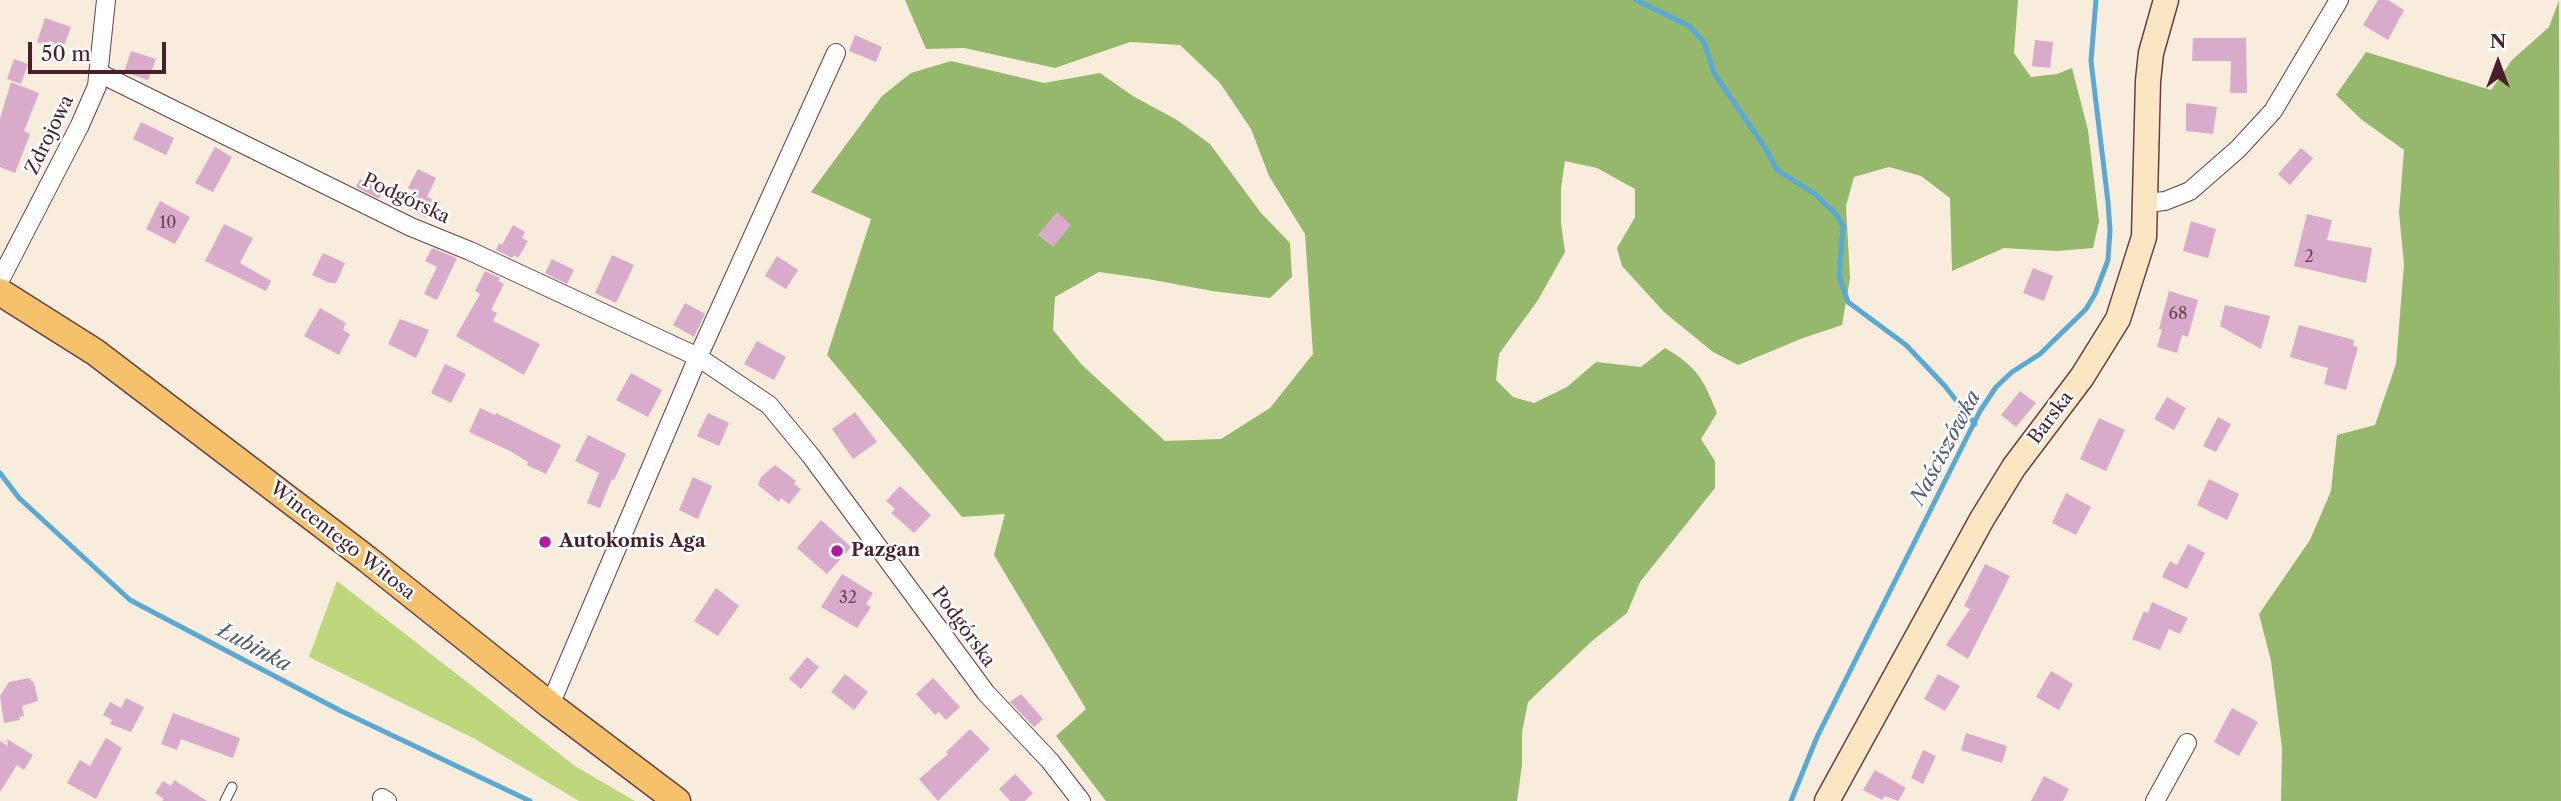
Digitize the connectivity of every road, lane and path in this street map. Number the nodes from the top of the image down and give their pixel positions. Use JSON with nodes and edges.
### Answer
{"nodes":[{"id":1,"x":106,"y":0,"type":"edge"},
{"id":2,"x":2166,"y":0,"type":"edge"},
{"id":3,"x":2339,"y":0,"type":"edge"},
{"id":4,"x":835,"y":53,"type":"dead end"},
{"id":5,"x":99,"y":73,"type":"junction"},
{"id":6,"x":2146,"y":203,"type":"junction"},
{"id":7,"x":0,"y":280,"type":"edge"},
{"id":8,"x":0,"y":292,"type":"edge"},
{"id":9,"x":698,"y":357,"type":"junction"},
{"id":10,"x":550,"y":705,"type":"junction"},
{"id":11,"x":2187,"y":743,"type":"dead end"},
{"id":12,"x":232,"y":787,"type":"dead end"},
{"id":13,"x":1830,"y":800,"type":"edge"},
{"id":14,"x":225,"y":801,"type":"edge"},
{"id":15,"x":677,"y":801,"type":"edge"},
{"id":16,"x":1081,"y":801,"type":"edge"},
{"id":17,"x":2155,"y":801,"type":"edge"}],
"edges":[{"from":1,"to":5,"type":"street","name":"Zdrojowa"},
{"from":2,"to":6,"type":"street","name":"Barska"},
{"from":3,"to":6,"type":"street"},
{"from":4,"to":9,"type":"street"},
{"from":5,"to":7,"type":"street","name":"Zdrojowa"},
{"from":5,"to":9,"type":"street","name":"Podgórska"},
{"from":6,"to":13,"type":"street","name":"Barska"},
{"from":8,"to":10,"type":"main road","name":"Wincentego Witosa"},
{"from":9,"to":10,"type":"street"},
{"from":9,"to":16,"type":"street","name":"Podgórska"},
{"from":10,"to":15,"type":"main road","name":"Wincentego Witosa"},
{"from":11,"to":17,"type":"street"},
{"from":12,"to":14,"type":"lane"}]}
